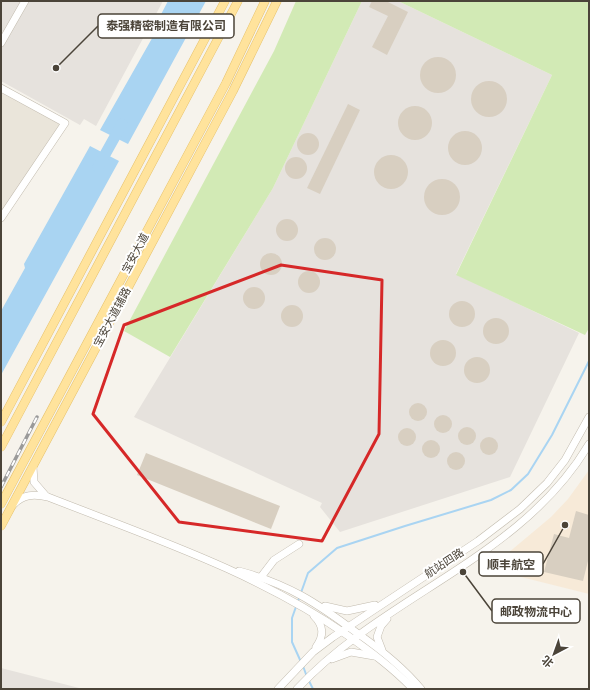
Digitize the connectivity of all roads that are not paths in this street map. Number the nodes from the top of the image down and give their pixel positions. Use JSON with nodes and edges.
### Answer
{"nodes":[{"id":1,"x":25,"y":1,"type":"edge"},
{"id":2,"x":226,"y":1,"type":"edge"},
{"id":3,"x":238,"y":1,"type":"edge"},
{"id":4,"x":265,"y":1,"type":"edge"},
{"id":5,"x":277,"y":1,"type":"edge"},
{"id":6,"x":1,"y":43,"type":"edge"},
{"id":7,"x":1,"y":88,"type":"edge"},
{"id":8,"x":165,"y":197,"type":"junction"},
{"id":9,"x":1,"y":218,"type":"edge"},
{"id":10,"x":157,"y":234,"type":"junction"},
{"id":11,"x":74,"y":309,"type":"junction"},
{"id":12,"x":28,"y":371,"type":"junction"},
{"id":13,"x":589,"y":417,"type":"edge"},
{"id":14,"x":1,"y":422,"type":"edge"},
{"id":15,"x":589,"y":444,"type":"edge"},
{"id":16,"x":1,"y":447,"type":"edge"},
{"id":17,"x":33,"y":466,"type":"junction"},
{"id":18,"x":48,"y":497,"type":"junction"},
{"id":19,"x":1,"y":504,"type":"edge"},
{"id":20,"x":11,"y":506,"type":"junction"},
{"id":21,"x":1,"y":526,"type":"edge"},
{"id":22,"x":300,"y":544,"type":"dead end"},
{"id":23,"x":222,"y":566,"type":"junction"},
{"id":24,"x":260,"y":576,"type":"junction"},
{"id":25,"x":315,"y":602,"type":"junction"},
{"id":26,"x":383,"y":603,"type":"junction"},
{"id":27,"x":307,"y":609,"type":"junction"},
{"id":28,"x":396,"y":609,"type":"junction"},
{"id":29,"x":348,"y":626,"type":"junction"},
{"id":30,"x":341,"y":631,"type":"junction"},
{"id":31,"x":359,"y":634,"type":"junction"},
{"id":32,"x":352,"y":639,"type":"junction"},
{"id":33,"x":313,"y":652,"type":"junction"},
{"id":34,"x":382,"y":655,"type":"junction"},
{"id":35,"x":321,"y":664,"type":"junction"},
{"id":36,"x":278,"y":689,"type":"edge"},
{"id":37,"x":297,"y":689,"type":"edge"},
{"id":38,"x":413,"y":689,"type":"edge"},
{"id":39,"x":421,"y":689,"type":"edge"}],
"edges":[{"from":1,"to":6,"type":"street"},
{"from":2,"to":12,"type":"main road"},
{"from":3,"to":11,"type":"main road"},
{"from":4,"to":8,"type":"main road","name":"宝安大道"},
{"from":5,"to":10,"type":"main road","name":"宝安大道辅路"},
{"from":7,"to":9,"type":"street"},
{"from":8,"to":10,"type":"main road"},
{"from":8,"to":19,"type":"main road","name":"宝安大道"},
{"from":10,"to":17,"type":"main road","name":"宝安大道辅路"},
{"from":11,"to":12,"type":"main road"},
{"from":11,"to":16,"type":"main road"},
{"from":12,"to":14,"type":"main road"},
{"from":13,"to":26,"type":"street","name":"航站四路"},
{"from":15,"to":28,"type":"street","name":"航站四路"},
{"from":17,"to":18,"type":"street"},
{"from":17,"to":20,"type":"main road","name":"宝安大道辅路"},
{"from":18,"to":20,"type":"street"},
{"from":18,"to":23,"type":"street"},
{"from":20,"to":21,"type":"main road","name":"宝安大道辅路"},
{"from":22,"to":24,"type":"street"},
{"from":23,"to":24,"type":"street"},
{"from":23,"to":27,"type":"street"},
{"from":24,"to":25,"type":"street"},
{"from":25,"to":26,"type":"street"},
{"from":25,"to":29,"type":"street"},
{"from":26,"to":29,"type":"street","name":"航站四路"},
{"from":27,"to":30,"type":"street"},
{"from":27,"to":33,"type":"street"},
{"from":28,"to":31,"type":"street","name":"航站四路"},
{"from":28,"to":34,"type":"street"},
{"from":29,"to":30,"type":"street","name":"航站四路"},
{"from":29,"to":31,"type":"street"},
{"from":30,"to":32,"type":"street"},
{"from":30,"to":33,"type":"street","name":"航站四路"},
{"from":31,"to":32,"type":"street","name":"航站四路"},
{"from":31,"to":34,"type":"street"},
{"from":32,"to":34,"type":"street"},
{"from":32,"to":35,"type":"street","name":"航站四路"},
{"from":33,"to":36,"type":"street","name":"航站四路"},
{"from":34,"to":35,"type":"street"},
{"from":34,"to":38,"type":"street"},
{"from":34,"to":39,"type":"street"},
{"from":35,"to":37,"type":"street","name":"航站四路"}]}
